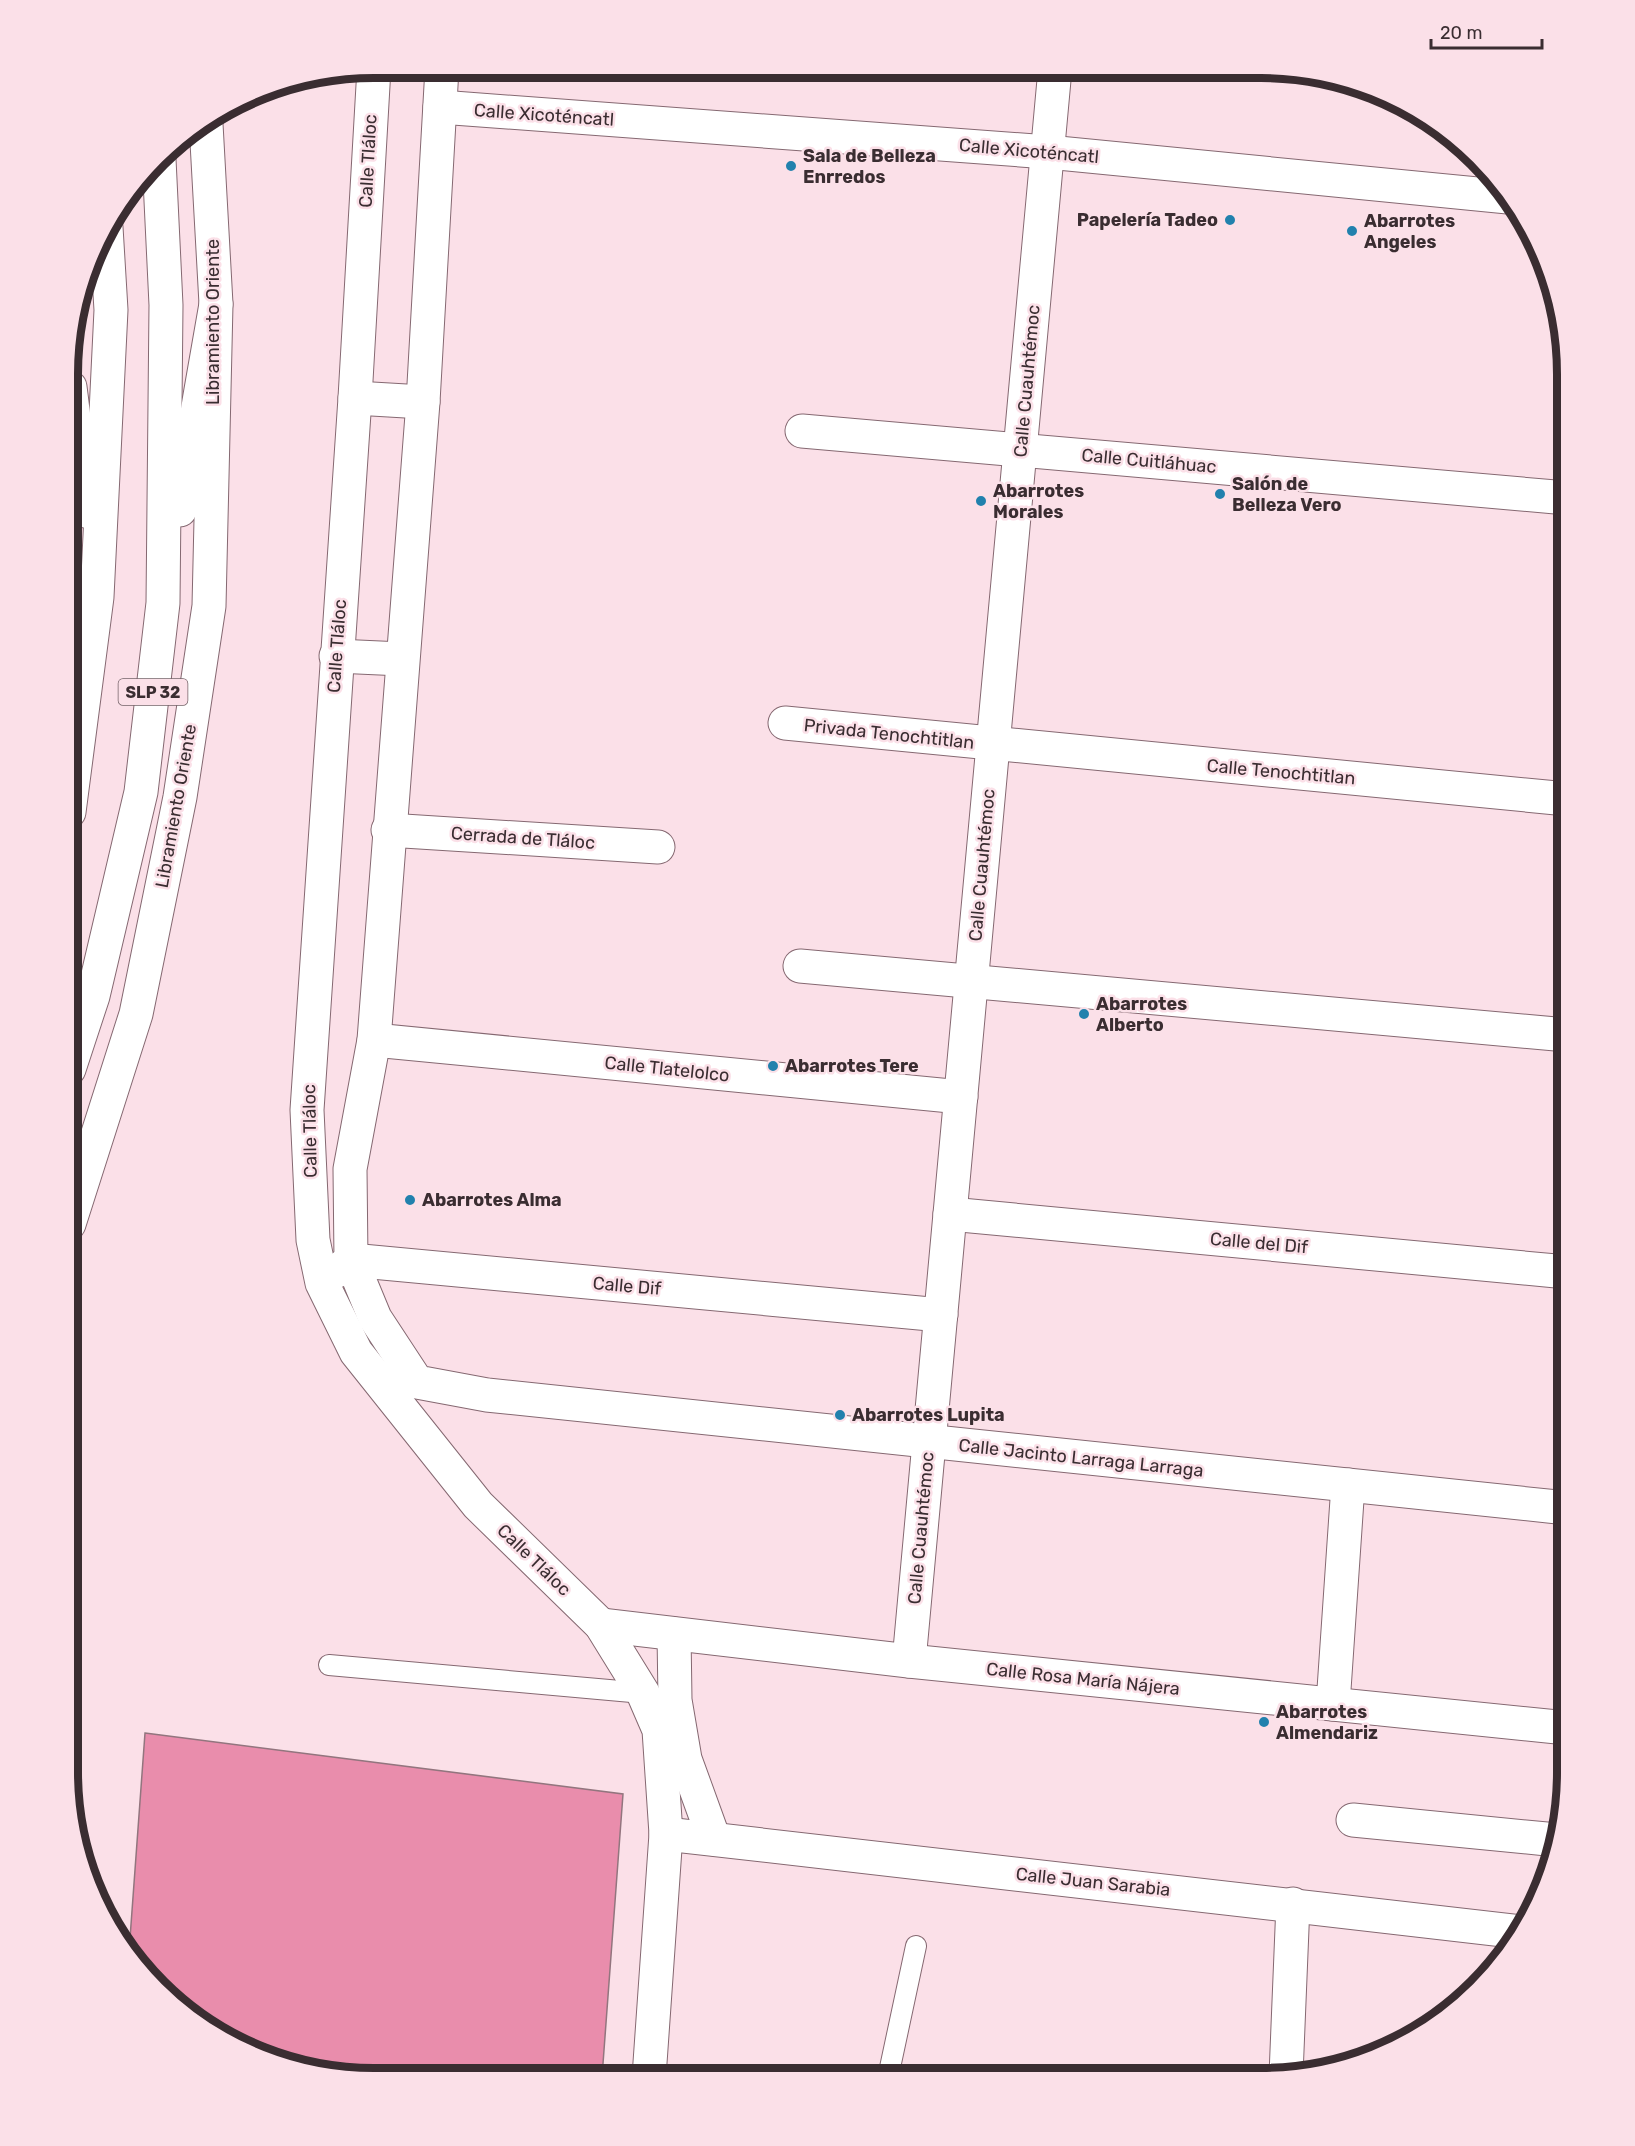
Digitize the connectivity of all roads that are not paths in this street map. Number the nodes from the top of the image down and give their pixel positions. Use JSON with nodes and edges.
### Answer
{"nodes":[{"id":1,"x":373,"y":78,"type":"edge"},
{"id":2,"x":441,"y":78,"type":"edge"},
{"id":3,"x":1054,"y":78,"type":"edge"},
{"id":4,"x":440,"y":107,"type":"junction"},
{"id":5,"x":206,"y":130,"type":"edge"},
{"id":6,"x":1048,"y":152,"type":"junction"},
{"id":7,"x":160,"y":170,"type":"edge"},
{"id":8,"x":1497,"y":196,"type":"edge"},
{"id":9,"x":107,"y":247,"type":"edge"},
{"id":10,"x":216,"y":304,"type":"junction"},
{"id":11,"x":355,"y":398,"type":"junction"},
{"id":12,"x":423,"y":402,"type":"junction"},
{"id":13,"x":802,"y":431,"type":"dead end"},
{"id":14,"x":78,"y":449,"type":"edge"},
{"id":15,"x":1020,"y":450,"type":"junction"},
{"id":16,"x":1557,"y":497,"type":"edge"},
{"id":17,"x":97,"y":597,"type":"junction"},
{"id":18,"x":163,"y":603,"type":"junction"},
{"id":19,"x":78,"y":644,"type":"edge"},
{"id":20,"x":336,"y":656,"type":"junction"},
{"id":21,"x":402,"y":659,"type":"junction"},
{"id":22,"x":784,"y":723,"type":"dead end"},
{"id":23,"x":78,"y":743,"type":"edge"},
{"id":24,"x":994,"y":745,"type":"junction"},
{"id":25,"x":1557,"y":798,"type":"edge"},
{"id":26,"x":388,"y":830,"type":"junction"},
{"id":27,"x":658,"y":847,"type":"dead end"},
{"id":28,"x":800,"y":966,"type":"dead end"},
{"id":29,"x":972,"y":981,"type":"junction"},
{"id":30,"x":1557,"y":1034,"type":"edge"},
{"id":31,"x":374,"y":1040,"type":"junction"},
{"id":32,"x":78,"y":1042,"type":"edge"},
{"id":33,"x":961,"y":1097,"type":"junction"},
{"id":34,"x":78,"y":1196,"type":"edge"},
{"id":35,"x":950,"y":1214,"type":"junction"},
{"id":36,"x":351,"y":1260,"type":"junction"},
{"id":37,"x":1557,"y":1271,"type":"edge"},
{"id":38,"x":322,"y":1283,"type":"junction"},
{"id":39,"x":940,"y":1315,"type":"junction"},
{"id":40,"x":929,"y":1442,"type":"junction"},
{"id":41,"x":1348,"y":1485,"type":"junction"},
{"id":42,"x":1557,"y":1507,"type":"edge"},
{"id":43,"x":601,"y":1625,"type":"junction"},
{"id":44,"x":674,"y":1634,"type":"junction"},
{"id":45,"x":909,"y":1661,"type":"junction"},
{"id":46,"x":329,"y":1665,"type":"dead end"},
{"id":47,"x":643,"y":1693,"type":"junction"},
{"id":48,"x":1333,"y":1704,"type":"junction"},
{"id":49,"x":1557,"y":1727,"type":"edge"},
{"id":50,"x":1353,"y":1820,"type":"dead end"},
{"id":51,"x":666,"y":1834,"type":"junction"},
{"id":52,"x":714,"y":1839,"type":"junction"},
{"id":53,"x":1549,"y":1839,"type":"edge"},
{"id":54,"x":1293,"y":1904,"type":"junction"},
{"id":55,"x":1511,"y":1931,"type":"edge"},
{"id":56,"x":916,"y":1946,"type":"dead end"},
{"id":57,"x":1286,"y":2066,"type":"edge"},
{"id":58,"x":650,"y":2068,"type":"edge"},
{"id":59,"x":890,"y":2068,"type":"edge"}],
"edges":[{"from":1,"to":11,"type":"main road","name":"Calle Tláloc"},
{"from":2,"to":4,"type":"main road"},
{"from":3,"to":6,"type":"main road","name":"Calle Cuauhtémoc"},
{"from":4,"to":6,"type":"main road","name":"Calle Xicoténcatl"},
{"from":4,"to":12,"type":"main road"},
{"from":5,"to":10,"type":"main road","name":"Libramiento Oriente"},
{"from":6,"to":8,"type":"main road","name":"Calle Xicoténcatl"},
{"from":6,"to":15,"type":"main road","name":"Calle Cuauhtémoc"},
{"from":7,"to":18,"type":"main road","name":"Libramiento Oriente","number":"SLP 32"},
{"from":9,"to":17,"type":"main road"},
{"from":10,"to":18,"type":"main road"},
{"from":10,"to":34,"type":"main road","name":"Libramiento Oriente"},
{"from":11,"to":12,"type":"main road"},
{"from":11,"to":20,"type":"main road","name":"Calle Tláloc"},
{"from":12,"to":21,"type":"main road"},
{"from":13,"to":15,"type":"main road","name":"Calle Cuitláhuac"},
{"from":14,"to":17,"type":"main road"},
{"from":15,"to":16,"type":"main road","name":"Calle Cuitláhuac"},
{"from":15,"to":24,"type":"main road","name":"Calle Cuauhtémoc"},
{"from":17,"to":19,"type":"main road"},
{"from":17,"to":23,"type":"main road"},
{"from":18,"to":32,"type":"main road","name":"Libramiento Oriente","number":"SLP 32"},
{"from":20,"to":21,"type":"main road"},
{"from":20,"to":38,"type":"main road","name":"Calle Tláloc"},
{"from":21,"to":26,"type":"main road"},
{"from":22,"to":24,"type":"main road","name":"Privada Tenochtitlan"},
{"from":24,"to":25,"type":"main road","name":"Calle Tenochtitlan"},
{"from":24,"to":29,"type":"main road","name":"Calle Cuauhtémoc"},
{"from":26,"to":27,"type":"main road","name":"Cerrada de Tláloc"},
{"from":26,"to":31,"type":"main road"},
{"from":28,"to":29,"type":"main road"},
{"from":29,"to":30,"type":"main road"},
{"from":29,"to":33,"type":"main road","name":"Calle Cuauhtémoc"},
{"from":31,"to":33,"type":"main road","name":"Calle Tlatelolco"},
{"from":31,"to":36,"type":"main road"},
{"from":33,"to":35,"type":"main road","name":"Calle Cuauhtémoc"},
{"from":35,"to":37,"type":"main road","name":"Calle del Dif"},
{"from":35,"to":39,"type":"main road","name":"Calle Cuauhtémoc"},
{"from":36,"to":38,"type":"main road"},
{"from":36,"to":39,"type":"main road","name":"Calle Dif"},
{"from":36,"to":40,"type":"main road","name":"Calle Jacinto Larraga Larraga"},
{"from":38,"to":43,"type":"main road","name":"Calle Tláloc"},
{"from":39,"to":40,"type":"main road","name":"Calle Cuauhtémoc"},
{"from":40,"to":41,"type":"main road","name":"Calle Jacinto Larraga Larraga"},
{"from":40,"to":45,"type":"main road","name":"Calle Cuauhtémoc"},
{"from":41,"to":42,"type":"main road","name":"Calle Jacinto Larraga Larraga"},
{"from":41,"to":48,"type":"main road"},
{"from":43,"to":44,"type":"main road","name":"Calle Rosa María Nájera"},
{"from":43,"to":47,"type":"main road","name":"Calle Tláloc"},
{"from":44,"to":45,"type":"main road","name":"Calle Rosa María Nájera"},
{"from":44,"to":52,"type":"main road"},
{"from":45,"to":48,"type":"main road","name":"Calle Rosa María Nájera"},
{"from":46,"to":47,"type":"lane"},
{"from":47,"to":51,"type":"main road","name":"Calle Tláloc"},
{"from":48,"to":49,"type":"main road","name":"Calle Rosa María Nájera"},
{"from":50,"to":53,"type":"main road"},
{"from":51,"to":52,"type":"main road","name":"Calle Juan Sarabia"},
{"from":51,"to":58,"type":"main road","name":"Calle Tláloc"},
{"from":52,"to":54,"type":"main road","name":"Calle Juan Sarabia"},
{"from":54,"to":55,"type":"main road","name":"Calle Juan Sarabia"},
{"from":54,"to":57,"type":"main road"},
{"from":56,"to":59,"type":"lane"}]}
